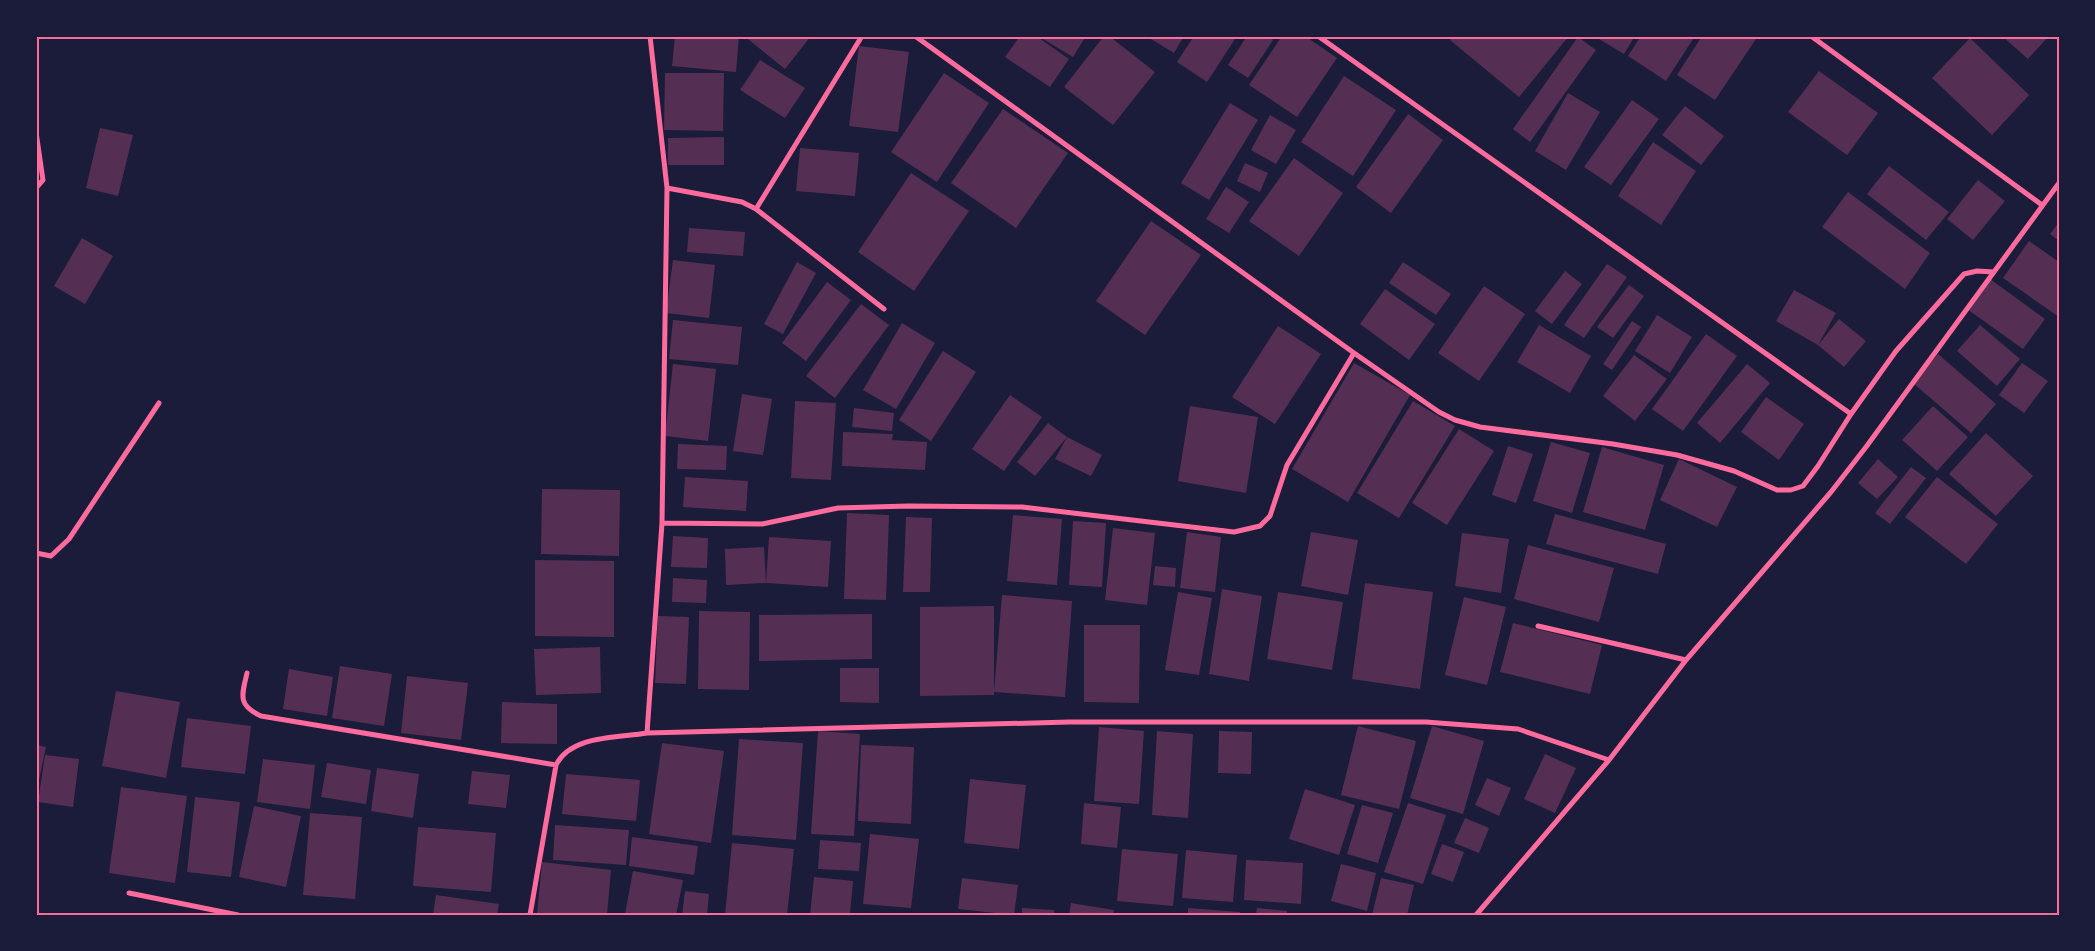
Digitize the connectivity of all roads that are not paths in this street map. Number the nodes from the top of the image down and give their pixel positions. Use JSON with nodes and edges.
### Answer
{"nodes":[{"id":1,"x":650,"y":36,"type":"edge"},
{"id":2,"x":862,"y":36,"type":"edge"},
{"id":3,"x":915,"y":36,"type":"edge"},
{"id":4,"x":1318,"y":36,"type":"edge"},
{"id":5,"x":1811,"y":36,"type":"edge"},
{"id":6,"x":36,"y":132,"type":"edge"},
{"id":7,"x":2059,"y":183,"type":"edge"},
{"id":8,"x":36,"y":188,"type":"edge"},
{"id":9,"x":668,"y":188,"type":"junction"},
{"id":10,"x":2042,"y":205,"type":"junction"},
{"id":11,"x":756,"y":209,"type":"junction"},
{"id":12,"x":1994,"y":272,"type":"junction"},
{"id":13,"x":884,"y":309,"type":"dead end"},
{"id":14,"x":1354,"y":353,"type":"junction"},
{"id":15,"x":159,"y":403,"type":"dead end"},
{"id":16,"x":1851,"y":414,"type":"junction"},
{"id":17,"x":662,"y":523,"type":"junction"},
{"id":18,"x":36,"y":553,"type":"edge"},
{"id":19,"x":1538,"y":626,"type":"dead end"},
{"id":20,"x":1686,"y":660,"type":"junction"},
{"id":21,"x":246,"y":672,"type":"dead end"},
{"id":22,"x":647,"y":733,"type":"junction"},
{"id":23,"x":1610,"y":760,"type":"junction"},
{"id":24,"x":556,"y":766,"type":"junction"},
{"id":25,"x":129,"y":893,"type":"dead end"},
{"id":26,"x":238,"y":915,"type":"edge"},
{"id":27,"x":530,"y":915,"type":"edge"},
{"id":28,"x":1476,"y":915,"type":"edge"}],
"edges":[{"from":1,"to":9,"type":"street"},
{"from":2,"to":11,"type":"street"},
{"from":3,"to":14,"type":"street"},
{"from":4,"to":16,"type":"street"},
{"from":5,"to":10,"type":"street"},
{"from":6,"to":8,"type":"street"},
{"from":7,"to":10,"type":"street"},
{"from":9,"to":11,"type":"street"},
{"from":9,"to":17,"type":"street"},
{"from":10,"to":12,"type":"street"},
{"from":11,"to":13,"type":"street"},
{"from":12,"to":16,"type":"street"},
{"from":12,"to":20,"type":"street"},
{"from":14,"to":16,"type":"street"},
{"from":14,"to":17,"type":"street"},
{"from":15,"to":18,"type":"street"},
{"from":17,"to":22,"type":"street"},
{"from":19,"to":20,"type":"street"},
{"from":20,"to":23,"type":"street"},
{"from":21,"to":24,"type":"street"},
{"from":22,"to":23,"type":"street"},
{"from":22,"to":24,"type":"street"},
{"from":23,"to":28,"type":"street"},
{"from":24,"to":27,"type":"street"},
{"from":25,"to":26,"type":"street"}]}
